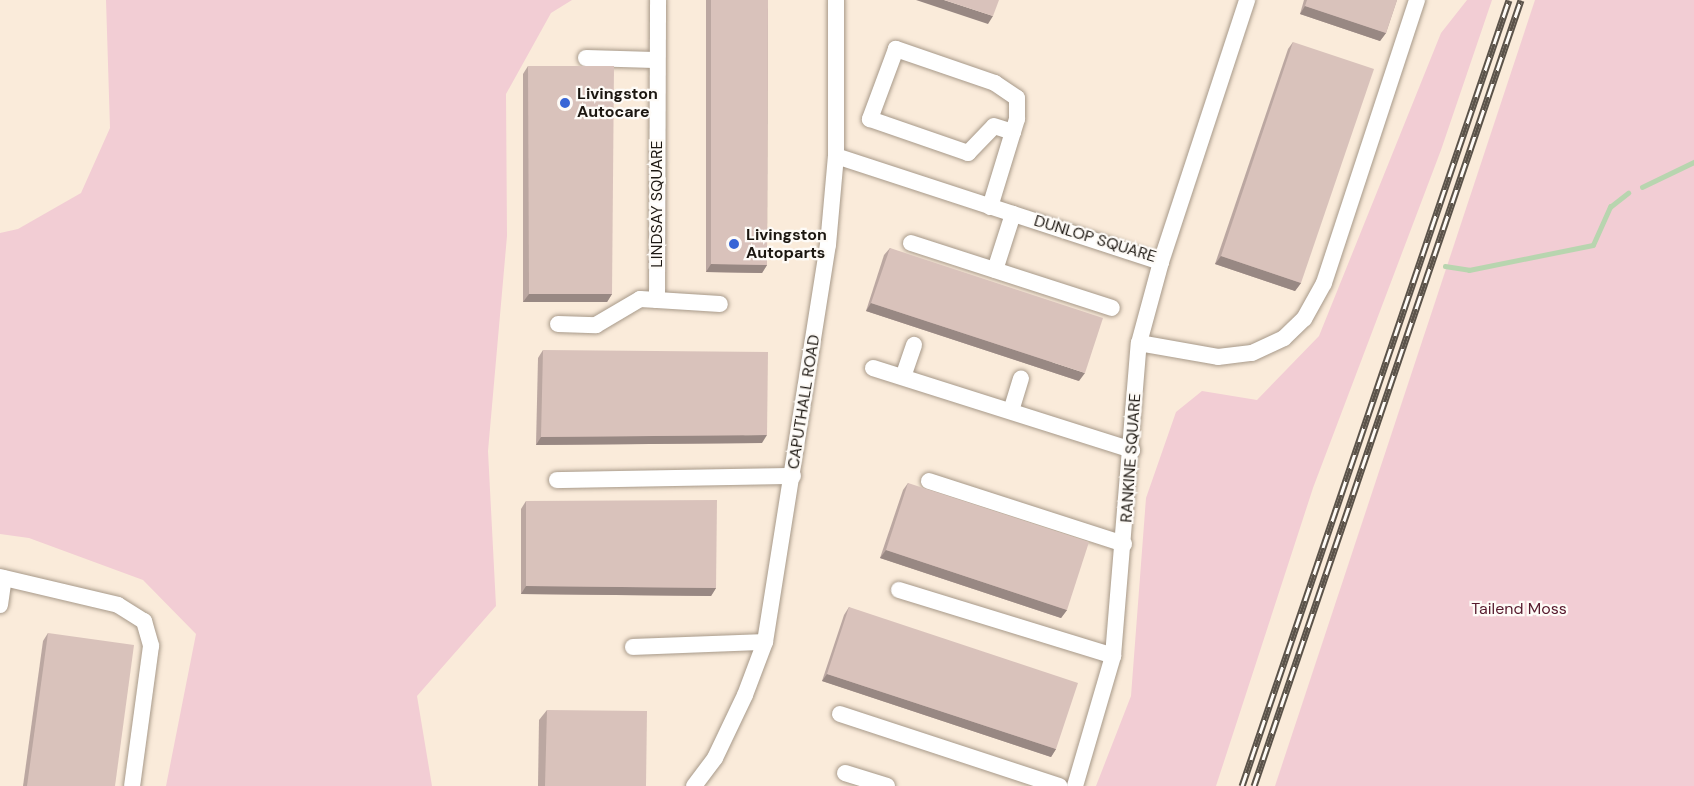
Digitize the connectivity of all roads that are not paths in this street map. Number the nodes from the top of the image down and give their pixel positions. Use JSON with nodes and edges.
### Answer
{"nodes":[{"id":1,"x":658,"y":0,"type":"edge"},
{"id":2,"x":836,"y":0,"type":"edge"},
{"id":3,"x":1247,"y":0,"type":"edge"},
{"id":4,"x":1417,"y":0,"type":"edge"},
{"id":5,"x":586,"y":58,"type":"dead end"},
{"id":6,"x":656,"y":60,"type":"junction"},
{"id":7,"x":1013,"y":132,"type":"junction"},
{"id":8,"x":836,"y":156,"type":"junction"},
{"id":9,"x":990,"y":207,"type":"junction"},
{"id":10,"x":1013,"y":214,"type":"junction"},
{"id":11,"x":911,"y":243,"type":"dead end"},
{"id":12,"x":1161,"y":262,"type":"junction"},
{"id":13,"x":995,"y":270,"type":"junction"},
{"id":14,"x":657,"y":300,"type":"junction"},
{"id":15,"x":720,"y":304,"type":"dead end"},
{"id":16,"x":1112,"y":309,"type":"dead end"},
{"id":17,"x":558,"y":324,"type":"dead end"},
{"id":18,"x":1139,"y":343,"type":"junction"},
{"id":19,"x":914,"y":345,"type":"dead end"},
{"id":20,"x":873,"y":368,"type":"dead end"},
{"id":21,"x":903,"y":377,"type":"junction"},
{"id":22,"x":1021,"y":379,"type":"dead end"},
{"id":23,"x":1011,"y":411,"type":"junction"},
{"id":24,"x":1132,"y":450,"type":"junction"},
{"id":25,"x":793,"y":476,"type":"junction"},
{"id":26,"x":557,"y":480,"type":"dead end"},
{"id":27,"x":929,"y":481,"type":"dead end"},
{"id":28,"x":1124,"y":544,"type":"junction"},
{"id":29,"x":2,"y":578,"type":"edge"},
{"id":30,"x":899,"y":590,"type":"dead end"},
{"id":31,"x":0,"y":605,"type":"edge"},
{"id":32,"x":765,"y":642,"type":"junction"},
{"id":33,"x":633,"y":647,"type":"dead end"},
{"id":34,"x":1113,"y":656,"type":"junction"},
{"id":35,"x":840,"y":714,"type":"dead end"},
{"id":36,"x":845,"y":773,"type":"dead end"},
{"id":37,"x":132,"y":786,"type":"edge"},
{"id":38,"x":694,"y":786,"type":"edge"},
{"id":39,"x":886,"y":786,"type":"edge"},
{"id":40,"x":1059,"y":786,"type":"edge"},
{"id":41,"x":1075,"y":786,"type":"edge"}],
"edges":[{"from":1,"to":6,"type":"street","name":"LINDSAY SQUARE"},
{"from":2,"to":8,"type":"street","name":"CAPUTHALL ROAD"},
{"from":3,"to":12,"type":"street","name":"DUNLOP SQUARE"},
{"from":4,"to":18,"type":"street"},
{"from":5,"to":6,"type":"street"},
{"from":6,"to":14,"type":"street","name":"LINDSAY SQUARE"},
{"from":7,"to":7,"type":"street"},
{"from":7,"to":9,"type":"street"},
{"from":8,"to":9,"type":"street","name":"DUNLOP SQUARE"},
{"from":8,"to":25,"type":"street","name":"CAPUTHALL ROAD"},
{"from":9,"to":10,"type":"street","name":"DUNLOP SQUARE"},
{"from":10,"to":12,"type":"street","name":"DUNLOP SQUARE"},
{"from":10,"to":13,"type":"street"},
{"from":11,"to":13,"type":"street"},
{"from":12,"to":18,"type":"street","name":"RANKINE SQUARE"},
{"from":13,"to":16,"type":"street"},
{"from":14,"to":15,"type":"street"},
{"from":14,"to":17,"type":"street"},
{"from":18,"to":24,"type":"street","name":"RANKINE SQUARE"},
{"from":19,"to":21,"type":"street"},
{"from":20,"to":21,"type":"street"},
{"from":21,"to":23,"type":"street"},
{"from":22,"to":23,"type":"street"},
{"from":23,"to":24,"type":"street"},
{"from":24,"to":28,"type":"street","name":"RANKINE SQUARE"},
{"from":25,"to":26,"type":"street"},
{"from":25,"to":32,"type":"street","name":"CAPUTHALL ROAD"},
{"from":27,"to":28,"type":"street"},
{"from":28,"to":34,"type":"street","name":"RANKINE SQUARE"},
{"from":29,"to":31,"type":"street"},
{"from":29,"to":37,"type":"street"},
{"from":30,"to":34,"type":"street"},
{"from":32,"to":33,"type":"street"},
{"from":32,"to":38,"type":"street","name":"CAPUTHALL ROAD"},
{"from":34,"to":41,"type":"street","name":"RANKINE SQUARE"},
{"from":35,"to":40,"type":"street"},
{"from":36,"to":39,"type":"street"}]}
